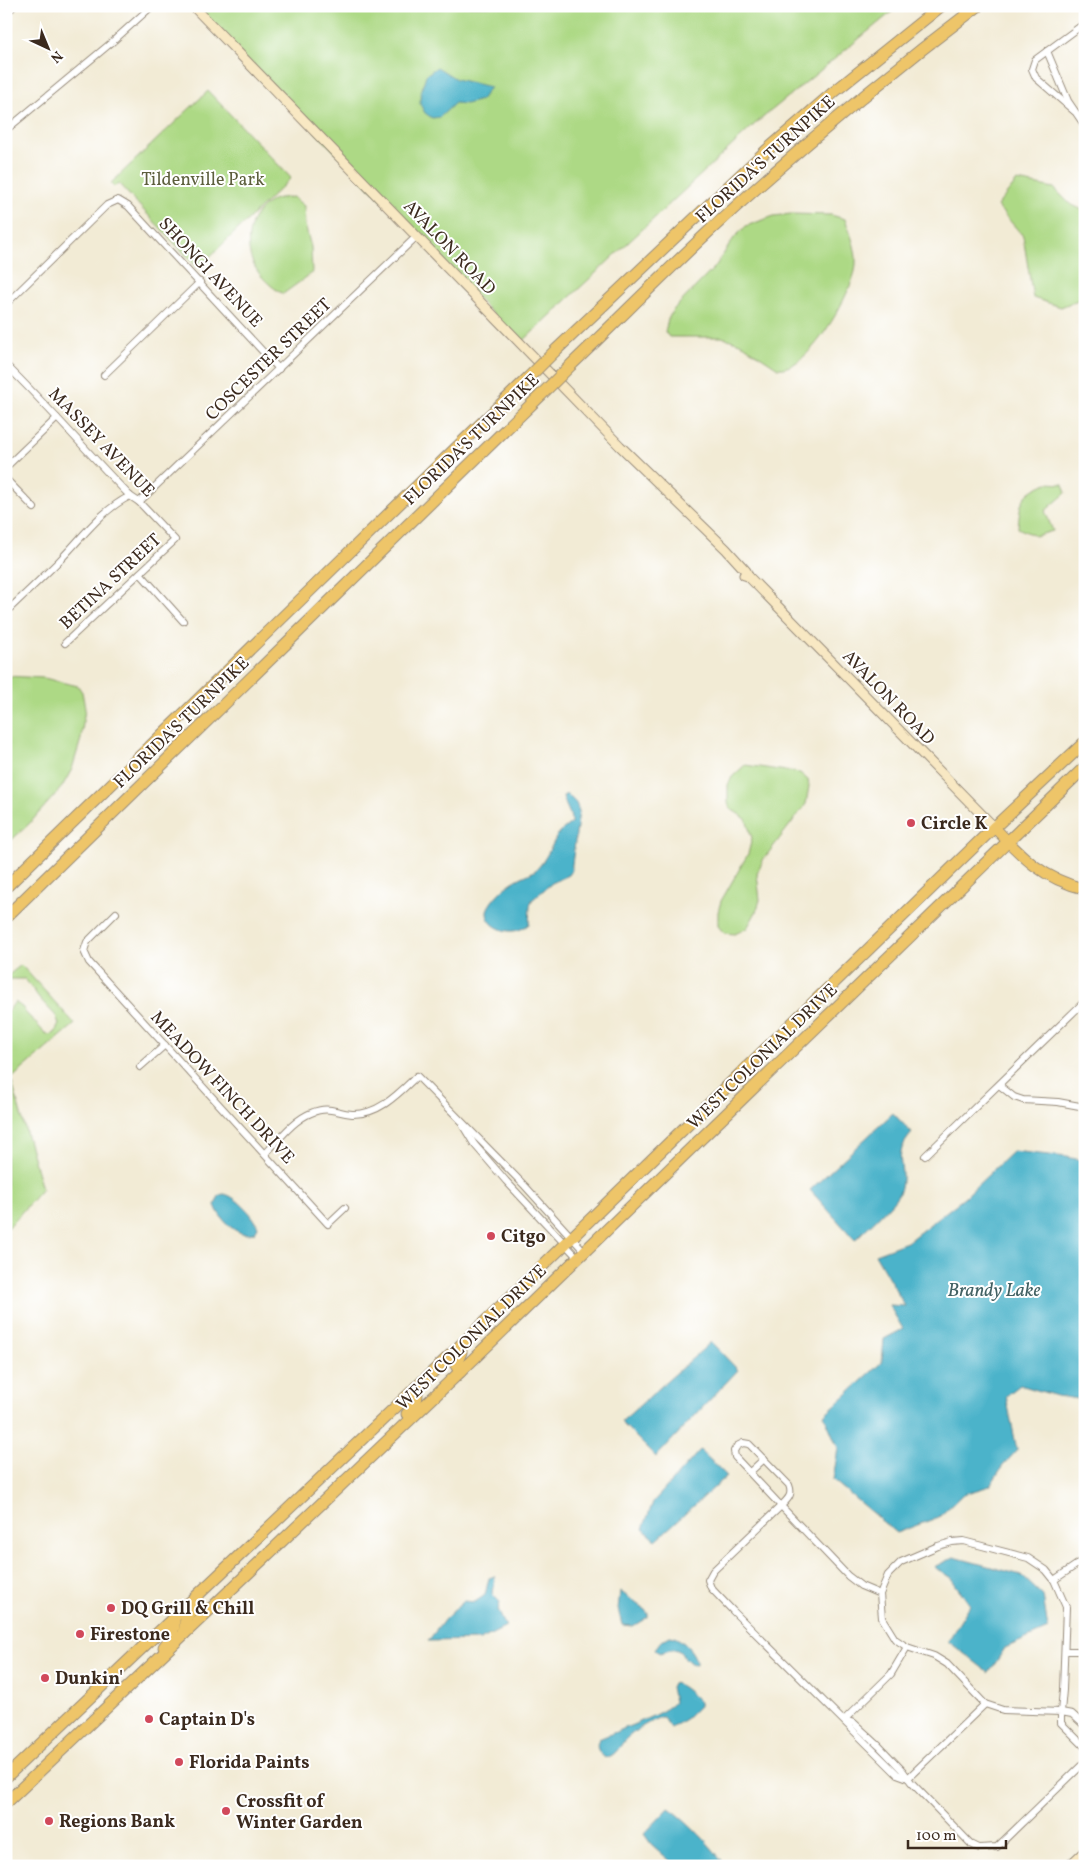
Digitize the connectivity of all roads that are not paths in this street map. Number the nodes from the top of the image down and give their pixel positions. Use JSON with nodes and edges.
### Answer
{"nodes":[{"id":1,"x":14,"y":6,"type":"edge"},
{"id":2,"x":152,"y":6,"type":"edge"},
{"id":3,"x":193,"y":6,"type":"edge"},
{"id":4,"x":941,"y":6,"type":"edge"},
{"id":5,"x":978,"y":6,"type":"edge"},
{"id":6,"x":6,"y":13,"type":"edge"},
{"id":7,"x":1085,"y":23,"type":"edge"},
{"id":8,"x":1047,"y":51,"type":"junction"},
{"id":9,"x":1074,"y":111,"type":"junction"},
{"id":10,"x":1083,"y":122,"type":"edge"},
{"id":11,"x":6,"y":130,"type":"edge"},
{"id":12,"x":417,"y":236,"type":"junction"},
{"id":13,"x":200,"y":282,"type":"junction"},
{"id":14,"x":6,"y":304,"type":"edge"},
{"id":15,"x":6,"y":365,"type":"edge"},
{"id":16,"x":279,"y":369,"type":"junction"},
{"id":17,"x":104,"y":376,"type":"dead end"},
{"id":18,"x":57,"y":418,"type":"junction"},
{"id":19,"x":6,"y":467,"type":"edge"},
{"id":20,"x":6,"y":479,"type":"edge"},
{"id":21,"x":130,"y":496,"type":"junction"},
{"id":22,"x":139,"y":502,"type":"junction"},
{"id":23,"x":34,"y":508,"type":"dead end"},
{"id":24,"x":175,"y":540,"type":"joint"},
{"id":25,"x":140,"y":573,"type":"junction"},
{"id":26,"x":6,"y":612,"type":"edge"},
{"id":27,"x":183,"y":620,"type":"dead end"},
{"id":28,"x":65,"y":643,"type":"dead end"},
{"id":29,"x":1085,"y":742,"type":"edge"},
{"id":30,"x":1085,"y":767,"type":"edge"},
{"id":31,"x":994,"y":827,"type":"junction"},
{"id":32,"x":1007,"y":841,"type":"junction"},
{"id":33,"x":6,"y":887,"type":"edge"},
{"id":34,"x":1085,"y":889,"type":"edge"},
{"id":35,"x":116,"y":913,"type":"dead end"},
{"id":36,"x":6,"y":917,"type":"edge"},
{"id":37,"x":1085,"y":1001,"type":"edge"},
{"id":38,"x":165,"y":1045,"type":"junction"},
{"id":39,"x":771,"y":1045,"type":"junction"},
{"id":40,"x":140,"y":1068,"type":"dead end"},
{"id":41,"x":999,"y":1085,"type":"junction"},
{"id":42,"x":727,"y":1088,"type":"junction"},
{"id":43,"x":736,"y":1106,"type":"junction"},
{"id":44,"x":1085,"y":1107,"type":"edge"},
{"id":45,"x":455,"y":1114,"type":"junction"},
{"id":46,"x":715,"y":1127,"type":"junction"},
{"id":47,"x":265,"y":1154,"type":"junction"},
{"id":48,"x":925,"y":1156,"type":"dead end"},
{"id":49,"x":525,"y":1186,"type":"junction"},
{"id":50,"x":518,"y":1192,"type":"junction"},
{"id":51,"x":345,"y":1208,"type":"dead end"},
{"id":52,"x":568,"y":1241,"type":"junction"},
{"id":53,"x":582,"y":1255,"type":"junction"},
{"id":54,"x":460,"y":1346,"type":"junction"},
{"id":55,"x":460,"y":1372,"type":"junction"},
{"id":56,"x":416,"y":1387,"type":"junction"},
{"id":57,"x":379,"y":1448,"type":"junction"},
{"id":58,"x":764,"y":1459,"type":"junction"},
{"id":59,"x":750,"y":1472,"type":"junction"},
{"id":60,"x":781,"y":1506,"type":"junction"},
{"id":61,"x":1085,"y":1559,"type":"edge"},
{"id":62,"x":1054,"y":1580,"type":"junction"},
{"id":63,"x":210,"y":1581,"type":"junction"},
{"id":64,"x":880,"y":1594,"type":"junction"},
{"id":65,"x":174,"y":1617,"type":"junction"},
{"id":66,"x":184,"y":1634,"type":"junction"},
{"id":67,"x":907,"y":1647,"type":"junction"},
{"id":68,"x":1064,"y":1651,"type":"junction"},
{"id":69,"x":1085,"y":1651,"type":"edge"},
{"id":70,"x":150,"y":1667,"type":"junction"},
{"id":71,"x":985,"y":1704,"type":"junction"},
{"id":72,"x":1061,"y":1712,"type":"junction"},
{"id":73,"x":844,"y":1720,"type":"junction"},
{"id":74,"x":1085,"y":1726,"type":"edge"},
{"id":75,"x":1085,"y":1747,"type":"edge"},
{"id":76,"x":1085,"y":1762,"type":"edge"},
{"id":77,"x":8,"y":1776,"type":"edge"},
{"id":78,"x":908,"y":1778,"type":"junction"},
{"id":79,"x":6,"y":1803,"type":"edge"},
{"id":80,"x":1085,"y":1851,"type":"edge"},
{"id":81,"x":1069,"y":1866,"type":"edge"}],
"edges":[{"from":1,"to":6,"type":"street"},
{"from":2,"to":11,"type":"street"},
{"from":3,"to":12,"type":"main road","name":"AVALON ROAD"},
{"from":4,"to":33,"type":"highway","name":"FLORIDA'S TURNPIKE","bridge":true},
{"from":5,"to":36,"type":"highway","name":"FLORIDA'S TURNPIKE","bridge":true},
{"from":7,"to":8,"type":"street"},
{"from":8,"to":9,"type":"street"},
{"from":8,"to":9,"type":"street"},
{"from":9,"to":10,"type":"street"},
{"from":12,"to":16,"type":"street","name":"COSCESTER STREET"},
{"from":12,"to":31,"type":"main road","name":"AVALON ROAD"},
{"from":13,"to":14,"type":"street","name":"SHONGI AVENUE"},
{"from":13,"to":16,"type":"street","name":"SHONGI AVENUE"},
{"from":13,"to":17,"type":"street"},
{"from":15,"to":18,"type":"street","name":"MASSEY AVENUE"},
{"from":16,"to":22,"type":"street","name":"COSCESTER STREET"},
{"from":18,"to":19,"type":"street"},
{"from":18,"to":21,"type":"street","name":"MASSEY AVENUE"},
{"from":20,"to":23,"type":"street"},
{"from":21,"to":22,"type":"street","name":"MASSEY AVENUE"},
{"from":21,"to":26,"type":"street"},
{"from":22,"to":24,"type":"street","name":"MASSEY AVENUE"},
{"from":24,"to":25,"type":"street","name":"BETINA STREET"},
{"from":25,"to":27,"type":"street"},
{"from":25,"to":28,"type":"street","name":"BETINA STREET"},
{"from":29,"to":31,"type":"highway","name":"WEST COLONIAL DRIVE"},
{"from":30,"to":32,"type":"highway","name":"WEST COLONIAL DRIVE"},
{"from":31,"to":32,"type":"main road","name":"AVALON ROAD"},
{"from":31,"to":39,"type":"highway","name":"WEST COLONIAL DRIVE"},
{"from":32,"to":34,"type":"main road","name":"AVALON ROAD"},
{"from":32,"to":43,"type":"highway","name":"WEST COLONIAL DRIVE"},
{"from":35,"to":38,"type":"street","name":"MEADOW FINCH DRIVE"},
{"from":37,"to":41,"type":"street"},
{"from":38,"to":40,"type":"street"},
{"from":38,"to":47,"type":"street","name":"MEADOW FINCH DRIVE"},
{"from":39,"to":42,"type":"highway","name":"WEST COLONIAL DRIVE"},
{"from":39,"to":43,"type":"highway"},
{"from":41,"to":44,"type":"street"},
{"from":41,"to":48,"type":"street"},
{"from":42,"to":46,"type":"highway"},
{"from":42,"to":52,"type":"highway","name":"WEST COLONIAL DRIVE"},
{"from":43,"to":46,"type":"highway","name":"WEST COLONIAL DRIVE"},
{"from":45,"to":47,"type":"street"},
{"from":45,"to":49,"type":"street"},
{"from":45,"to":50,"type":"street"},
{"from":46,"to":53,"type":"highway","name":"WEST COLONIAL DRIVE"},
{"from":47,"to":51,"type":"street","name":"MEADOW FINCH DRIVE"},
{"from":49,"to":50,"type":"street"},
{"from":49,"to":52,"type":"street"},
{"from":50,"to":52,"type":"street"},
{"from":52,"to":53,"type":"street"},
{"from":52,"to":54,"type":"highway","name":"WEST COLONIAL DRIVE"},
{"from":53,"to":55,"type":"highway","name":"WEST COLONIAL DRIVE"},
{"from":54,"to":55,"type":"highway"},
{"from":54,"to":56,"type":"highway","name":"WEST COLONIAL DRIVE"},
{"from":55,"to":57,"type":"highway","name":"WEST COLONIAL DRIVE"},
{"from":56,"to":57,"type":"highway"},
{"from":56,"to":63,"type":"highway","name":"WEST COLONIAL DRIVE"},
{"from":57,"to":66,"type":"highway","name":"WEST COLONIAL DRIVE"},
{"from":58,"to":59,"type":"street"},
{"from":58,"to":59,"type":"street"},
{"from":58,"to":60,"type":"street"},
{"from":59,"to":60,"type":"street"},
{"from":60,"to":64,"type":"street"},
{"from":60,"to":73,"type":"street"},
{"from":61,"to":62,"type":"street"},
{"from":62,"to":64,"type":"street"},
{"from":62,"to":68,"type":"street"},
{"from":63,"to":65,"type":"highway","name":"WEST COLONIAL DRIVE"},
{"from":63,"to":66,"type":"highway"},
{"from":64,"to":67,"type":"street"},
{"from":65,"to":70,"type":"highway"},
{"from":65,"to":77,"type":"highway","name":"WEST COLONIAL DRIVE"},
{"from":66,"to":70,"type":"highway","name":"WEST COLONIAL DRIVE"},
{"from":67,"to":71,"type":"street"},
{"from":67,"to":73,"type":"street"},
{"from":68,"to":69,"type":"street"},
{"from":68,"to":72,"type":"street"},
{"from":70,"to":79,"type":"highway","name":"WEST COLONIAL DRIVE"},
{"from":71,"to":72,"type":"street"},
{"from":71,"to":78,"type":"street"},
{"from":72,"to":74,"type":"street"},
{"from":72,"to":75,"type":"street"},
{"from":73,"to":78,"type":"street"},
{"from":76,"to":78,"type":"street"},
{"from":80,"to":81,"type":"main road"}]}
